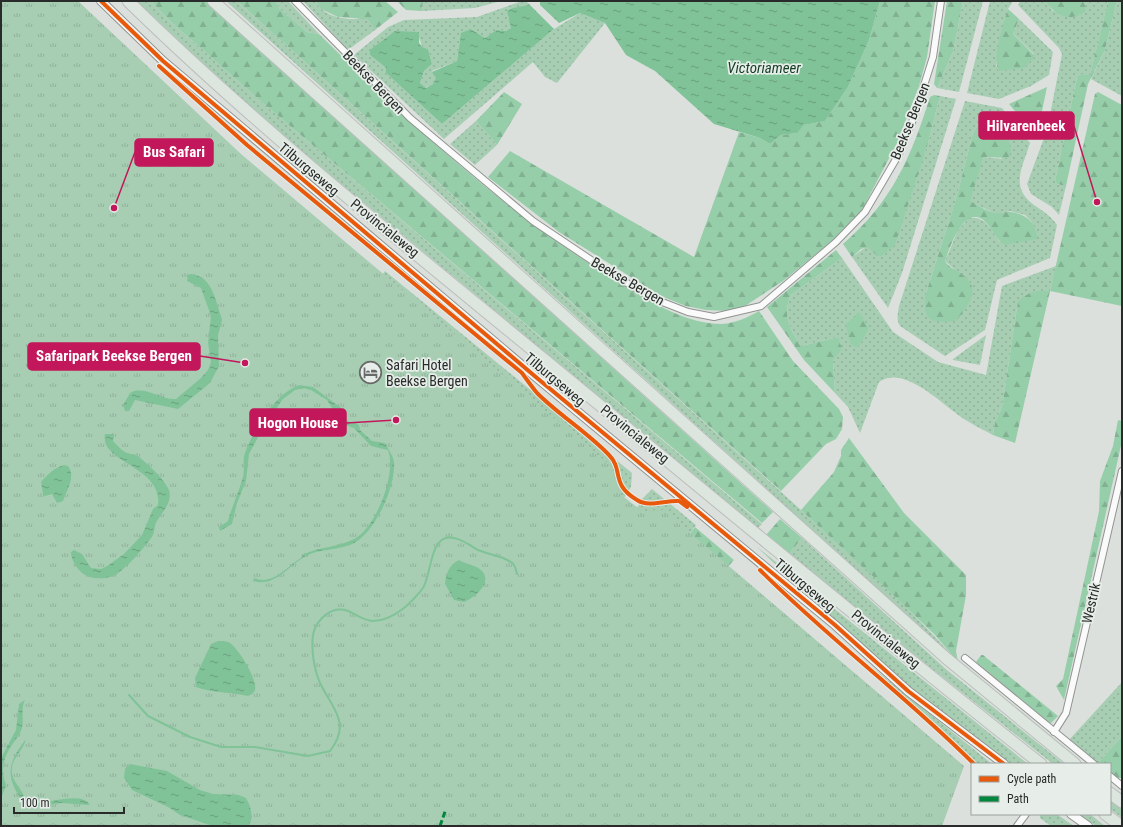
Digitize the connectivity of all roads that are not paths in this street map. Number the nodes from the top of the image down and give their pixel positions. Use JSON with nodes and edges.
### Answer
{"nodes":[{"id":1,"x":101,"y":1,"type":"edge"},
{"id":2,"x":128,"y":1,"type":"edge"},
{"id":3,"x":213,"y":1,"type":"edge"},
{"id":4,"x":295,"y":1,"type":"edge"},
{"id":5,"x":941,"y":1,"type":"edge"},
{"id":6,"x":1122,"y":471,"type":"edge"},
{"id":7,"x":965,"y":658,"type":"dead end"},
{"id":8,"x":1054,"y":732,"type":"junction"},
{"id":9,"x":1003,"y":763,"type":"edge"},
{"id":10,"x":1040,"y":763,"type":"edge"},
{"id":11,"x":1074,"y":763,"type":"edge"},
{"id":12,"x":1093,"y":763,"type":"edge"},
{"id":13,"x":1111,"y":777,"type":"edge"},
{"id":14,"x":1122,"y":786,"type":"edge"},
{"id":15,"x":1111,"y":794,"type":"edge"},
{"id":16,"x":1122,"y":802,"type":"edge"},
{"id":17,"x":1025,"y":815,"type":"edge"},
{"id":18,"x":1072,"y":815,"type":"edge"},
{"id":19,"x":1106,"y":815,"type":"edge"},
{"id":20,"x":1017,"y":826,"type":"edge"},
{"id":21,"x":1088,"y":826,"type":"edge"},
{"id":22,"x":1121,"y":826,"type":"edge"}],
"edges":[{"from":1,"to":9,"type":"street","name":"Tilburgseweg"},
{"from":2,"to":10,"type":"highway","name":"Provincialeweg"},
{"from":3,"to":11,"type":"highway","name":"Provincialeweg"},
{"from":4,"to":5,"type":"street","name":"Beekse Bergen"},
{"from":6,"to":8,"type":"street","name":"Westrik"},
{"from":7,"to":8,"type":"street"},
{"from":8,"to":12,"type":"street"},
{"from":13,"to":14,"type":"street"},
{"from":15,"to":16,"type":"highway"},
{"from":17,"to":20,"type":"street"},
{"from":18,"to":21,"type":"street"},
{"from":19,"to":22,"type":"highway"}]}
